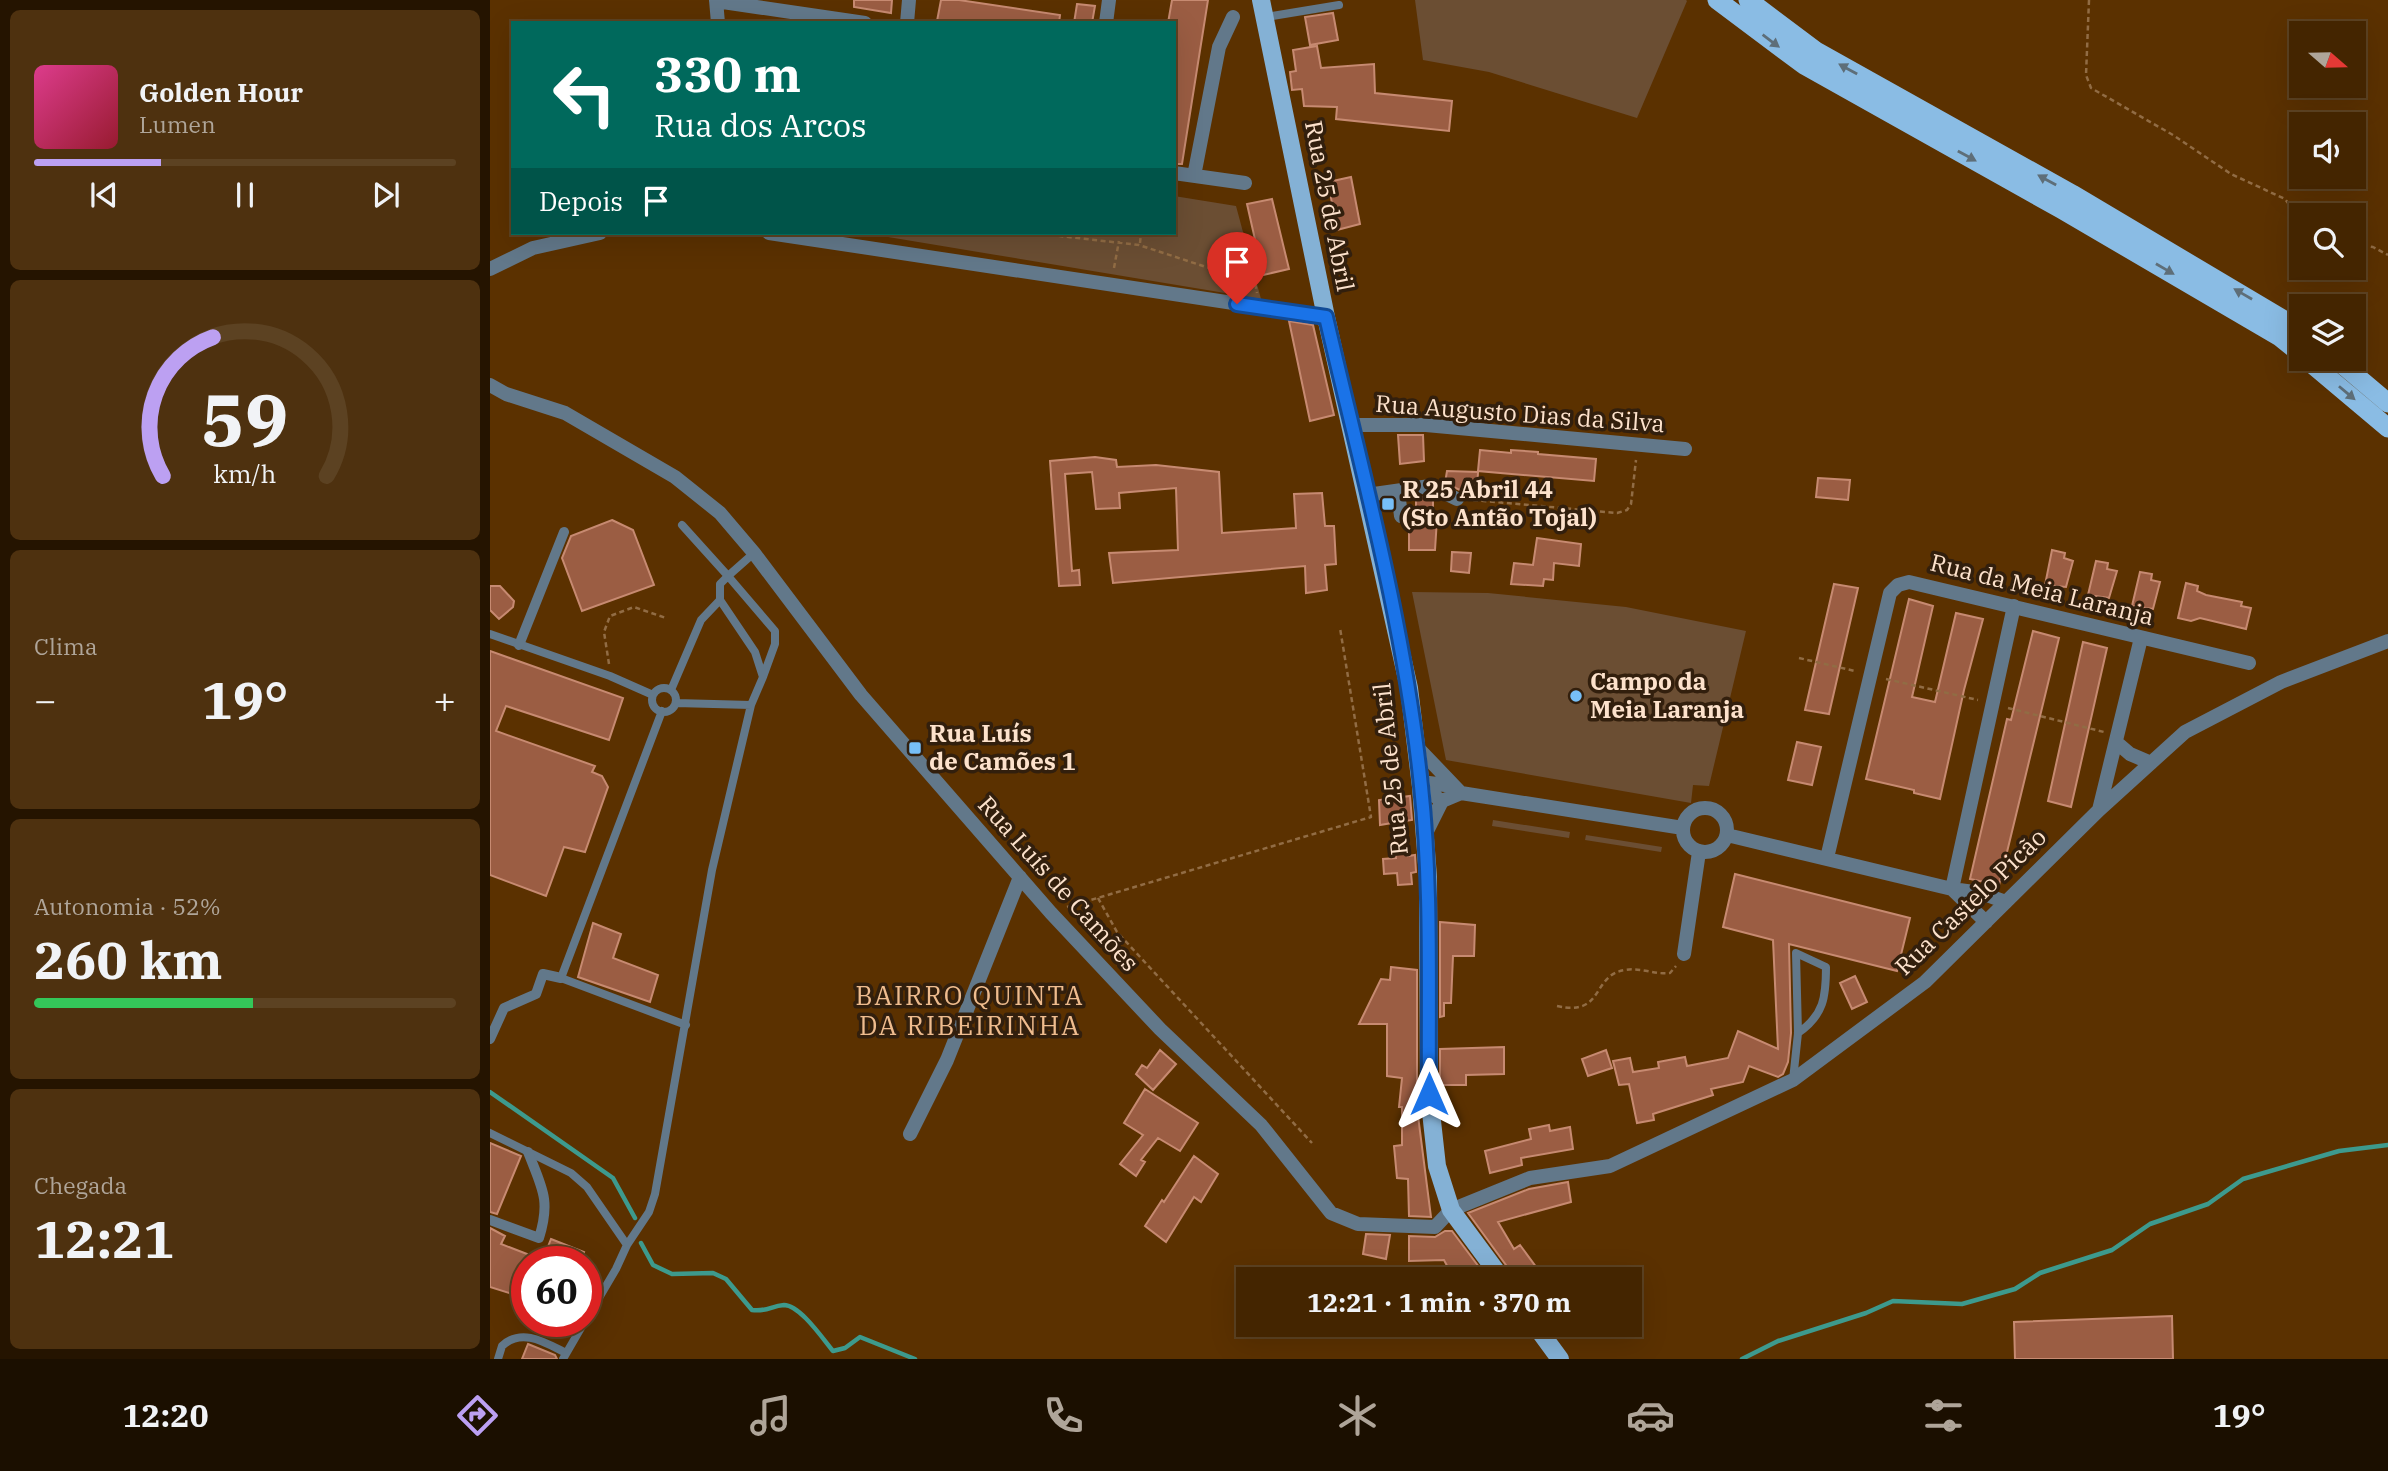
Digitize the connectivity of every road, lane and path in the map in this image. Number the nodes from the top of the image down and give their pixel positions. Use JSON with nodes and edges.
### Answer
{"nodes":[{"id":1,"x":716,"y":0,"type":"edge"},
{"id":2,"x":909,"y":0,"type":"edge"},
{"id":3,"x":1109,"y":0,"type":"edge"},
{"id":4,"x":1717,"y":0,"type":"edge"},
{"id":5,"x":1748,"y":0,"type":"edge"},
{"id":6,"x":2090,"y":0,"type":"edge"},
{"id":7,"x":1339,"y":5,"type":"dead end"},
{"id":8,"x":1263,"y":9,"type":"edge"},
{"id":9,"x":1233,"y":18,"type":"dead end"},
{"id":10,"x":718,"y":21,"type":"edge"},
{"id":11,"x":852,"y":21,"type":"edge"},
{"id":12,"x":908,"y":21,"type":"edge"},
{"id":13,"x":1106,"y":21,"type":"edge"},
{"id":14,"x":1176,"y":173,"type":"edge"},
{"id":15,"x":1194,"y":176,"type":"junction"},
{"id":16,"x":1244,"y":183,"type":"dead end"},
{"id":17,"x":2289,"y":204,"type":"edge"},
{"id":18,"x":591,"y":235,"type":"edge"},
{"id":19,"x":782,"y":235,"type":"edge"},
{"id":20,"x":1083,"y":235,"type":"edge"},
{"id":21,"x":1141,"y":235,"type":"edge"},
{"id":22,"x":1118,"y":241,"type":"junction"},
{"id":23,"x":1139,"y":245,"type":"junction"},
{"id":24,"x":2366,"y":246,"type":"edge"},
{"id":25,"x":2388,"y":255,"type":"edge"},
{"id":26,"x":490,"y":269,"type":"edge"},
{"id":27,"x":1111,"y":284,"type":"junction"},
{"id":28,"x":1260,"y":307,"type":"junction"},
{"id":29,"x":1326,"y":317,"type":"junction"},
{"id":30,"x":2289,"y":323,"type":"edge"},
{"id":31,"x":2289,"y":344,"type":"edge"},
{"id":32,"x":2320,"y":371,"type":"edge"},
{"id":33,"x":2350,"y":371,"type":"edge"},
{"id":34,"x":490,"y":386,"type":"edge"},
{"id":35,"x":2388,"y":403,"type":"edge"},
{"id":36,"x":1352,"y":425,"type":"junction"},
{"id":37,"x":2388,"y":428,"type":"edge"},
{"id":38,"x":1638,"y":443,"type":"junction"},
{"id":39,"x":1685,"y":449,"type":"dead end"},
{"id":40,"x":1398,"y":491,"type":"junction"},
{"id":41,"x":1367,"y":495,"type":"junction"},
{"id":42,"x":1457,"y":499,"type":"joint"},
{"id":43,"x":1401,"y":516,"type":"dead end"},
{"id":44,"x":682,"y":525,"type":"dead end"},
{"id":45,"x":564,"y":532,"type":"dead end"},
{"id":46,"x":754,"y":553,"type":"junction"},
{"id":47,"x":729,"y":576,"type":"junction"},
{"id":48,"x":720,"y":600,"type":"junction"},
{"id":49,"x":2014,"y":606,"type":"junction"},
{"id":50,"x":666,"y":618,"type":"dead end"},
{"id":51,"x":1340,"y":628,"type":"dead end"},
{"id":52,"x":490,"y":634,"type":"edge"},
{"id":53,"x":2141,"y":638,"type":"junction"},
{"id":54,"x":2388,"y":641,"type":"edge"},
{"id":55,"x":519,"y":645,"type":"junction"},
{"id":56,"x":1799,"y":658,"type":"dead end"},
{"id":57,"x":2249,"y":663,"type":"dead end"},
{"id":58,"x":1870,"y":675,"type":"junction"},
{"id":59,"x":610,"y":676,"type":"junction"},
{"id":60,"x":762,"y":677,"type":"junction"},
{"id":61,"x":671,"y":690,"type":"junction"},
{"id":62,"x":653,"y":695,"type":"junction"},
{"id":63,"x":676,"y":703,"type":"junction"},
{"id":64,"x":1992,"y":704,"type":"junction"},
{"id":65,"x":751,"y":705,"type":"junction"},
{"id":66,"x":662,"y":711,"type":"junction"},
{"id":67,"x":2116,"y":739,"type":"junction"},
{"id":68,"x":1416,"y":746,"type":"junction"},
{"id":69,"x":2151,"y":763,"type":"junction"},
{"id":70,"x":1421,"y":787,"type":"junction"},
{"id":71,"x":1457,"y":789,"type":"junction"},
{"id":72,"x":1442,"y":801,"type":"junction"},
{"id":73,"x":2099,"y":810,"type":"junction"},
{"id":74,"x":1683,"y":828,"type":"junction"},
{"id":75,"x":1425,"y":835,"type":"junction"},
{"id":76,"x":1727,"y":835,"type":"junction"},
{"id":77,"x":1699,"y":852,"type":"junction"},
{"id":78,"x":1827,"y":858,"type":"junction"},
{"id":79,"x":1020,"y":877,"type":"junction"},
{"id":80,"x":1952,"y":889,"type":"junction"},
{"id":81,"x":1098,"y":898,"type":"junction"},
{"id":82,"x":2006,"y":902,"type":"junction"},
{"id":83,"x":1051,"y":913,"type":"junction"},
{"id":84,"x":1986,"y":922,"type":"junction"},
{"id":85,"x":1684,"y":954,"type":"joint"},
{"id":86,"x":561,"y":978,"type":"junction"},
{"id":87,"x":1557,"y":1006,"type":"dead end"},
{"id":88,"x":686,"y":1025,"type":"junction"},
{"id":89,"x":1798,"y":1033,"type":"junction"},
{"id":90,"x":490,"y":1039,"type":"edge"},
{"id":91,"x":1793,"y":1080,"type":"junction"},
{"id":92,"x":490,"y":1133,"type":"edge"},
{"id":93,"x":910,"y":1134,"type":"dead end"},
{"id":94,"x":1312,"y":1143,"type":"dead end"},
{"id":95,"x":528,"y":1152,"type":"junction"},
{"id":96,"x":1451,"y":1210,"type":"junction"},
{"id":97,"x":490,"y":1220,"type":"edge"},
{"id":98,"x":627,"y":1245,"type":"junction"},
{"id":99,"x":1493,"y":1267,"type":"edge"},
{"id":100,"x":602,"y":1293,"type":"edge"},
{"id":101,"x":576,"y":1337,"type":"edge"},
{"id":102,"x":1544,"y":1337,"type":"edge"},
{"id":103,"x":564,"y":1356,"type":"edge"},
{"id":104,"x":498,"y":1359,"type":"edge"},
{"id":105,"x":1560,"y":1359,"type":"edge"}],
"edges":[{"from":1,"to":10,"type":"street"},
{"from":1,"to":11,"type":"street"},
{"from":2,"to":12,"type":"street"},
{"from":3,"to":13,"type":"street"},
{"from":4,"to":31,"type":"highway","one_way":true},
{"from":30,"to":5,"type":"highway","one_way":true},
{"from":6,"to":17,"type":"path"},
{"from":7,"to":8,"type":"lane"},
{"from":8,"to":29,"type":"main road","name":"Rua 25 de Abril"},
{"from":9,"to":15,"type":"street"},
{"from":14,"to":15,"type":"street"},
{"from":15,"to":16,"type":"street"},
{"from":18,"to":26,"type":"street"},
{"from":19,"to":27,"type":"street"},
{"from":20,"to":22,"type":"path"},
{"from":21,"to":23,"type":"path"},
{"from":22,"to":23,"type":"path"},
{"from":22,"to":27,"type":"path"},
{"from":23,"to":28,"type":"path"},
{"from":24,"to":25,"type":"path"},
{"from":27,"to":28,"type":"street"},
{"from":28,"to":29,"type":"street"},
{"from":29,"to":36,"type":"main road","name":"Rua 25 de Abril"},
{"from":32,"to":37,"type":"highway","one_way":true},
{"from":33,"to":35,"type":"highway"},
{"from":34,"to":46,"type":"street","name":"Rua Luís de Camões"},
{"from":36,"to":38,"type":"street","name":"Rua Augusto Dias da Silva"},
{"from":36,"to":41,"type":"main road","name":"Rua 25 de Abril"},
{"from":38,"to":39,"type":"street","name":"Rua Augusto Dias da Silva"},
{"from":38,"to":42,"type":"path"},
{"from":40,"to":41,"type":"street"},
{"from":40,"to":42,"type":"street"},
{"from":40,"to":43,"type":"street"},
{"from":41,"to":68,"type":"main road","name":"Rua 25 de Abril"},
{"from":44,"to":47,"type":"lane"},
{"from":45,"to":55,"type":"street"},
{"from":46,"to":47,"type":"lane"},
{"from":46,"to":79,"type":"street","name":"Rua Luís de Camões"},
{"from":47,"to":48,"type":"lane"},
{"from":47,"to":60,"type":"lane"},
{"from":48,"to":60,"type":"lane"},
{"from":48,"to":61,"type":"lane"},
{"from":49,"to":53,"type":"street","name":"Rua da Meia Laranja"},
{"from":49,"to":58,"type":"street","name":"Rua da Meia Laranja"},
{"from":49,"to":64,"type":"street"},
{"from":50,"to":59,"type":"path"},
{"from":51,"to":81,"type":"path"},
{"from":52,"to":55,"type":"lane"},
{"from":53,"to":57,"type":"street","name":"Rua da Meia Laranja"},
{"from":53,"to":67,"type":"street"},
{"from":54,"to":69,"type":"street","name":"Rua Castelo Picão"},
{"from":55,"to":59,"type":"lane"},
{"from":56,"to":58,"type":"path"},
{"from":58,"to":64,"type":"path"},
{"from":58,"to":78,"type":"street","name":"Rua da Meia Laranja"},
{"from":59,"to":62,"type":"lane"},
{"from":60,"to":65,"type":"lane"},
{"from":61,"to":62,"type":"lane"},
{"from":61,"to":63,"type":"lane"},
{"from":62,"to":66,"type":"lane"},
{"from":63,"to":65,"type":"lane"},
{"from":63,"to":66,"type":"lane"},
{"from":64,"to":67,"type":"path"},
{"from":64,"to":80,"type":"street"},
{"from":65,"to":88,"type":"lane"},
{"from":66,"to":86,"type":"lane"},
{"from":67,"to":69,"type":"street"},
{"from":67,"to":73,"type":"street"},
{"from":68,"to":70,"type":"main road","name":"Rua 25 de Abril"},
{"from":68,"to":71,"type":"street"},
{"from":69,"to":73,"type":"street","name":"Rua Castelo Picão"},
{"from":70,"to":71,"type":"street"},
{"from":70,"to":72,"type":"street"},
{"from":70,"to":75,"type":"main road","name":"Rua 25 de Abril"},
{"from":71,"to":72,"type":"street"},
{"from":71,"to":74,"type":"street"},
{"from":72,"to":75,"type":"street"},
{"from":73,"to":82,"type":"street","name":"Rua Castelo Picão"},
{"from":74,"to":76,"type":"street"},
{"from":74,"to":77,"type":"street"},
{"from":75,"to":96,"type":"main road","name":"Rua 25 de Abril"},
{"from":76,"to":77,"type":"street"},
{"from":76,"to":78,"type":"street"},
{"from":77,"to":85,"type":"street"},
{"from":78,"to":80,"type":"street"},
{"from":79,"to":83,"type":"street","name":"Rua Luís de Camões"},
{"from":79,"to":93,"type":"street"},
{"from":80,"to":82,"type":"street"},
{"from":80,"to":84,"type":"street"},
{"from":81,"to":83,"type":"path"},
{"from":81,"to":94,"type":"path"},
{"from":82,"to":84,"type":"street","name":"Rua Castelo Picão"},
{"from":83,"to":96,"type":"street","name":"Rua Luís de Camões"},
{"from":84,"to":91,"type":"street","name":"Rua Castelo Picão"},
{"from":85,"to":87,"type":"path"},
{"from":86,"to":88,"type":"lane"},
{"from":86,"to":90,"type":"street"},
{"from":88,"to":98,"type":"lane"},
{"from":89,"to":89,"type":"lane"},
{"from":89,"to":91,"type":"lane"},
{"from":91,"to":96,"type":"street","name":"Rua Castelo Picão"},
{"from":92,"to":95,"type":"lane"},
{"from":95,"to":97,"type":"street"},
{"from":95,"to":98,"type":"lane"},
{"from":96,"to":99,"type":"main road","name":"Rua 25 de Abril"},
{"from":98,"to":100,"type":"lane"},
{"from":101,"to":103,"type":"lane"},
{"from":102,"to":105,"type":"main road"},
{"from":103,"to":104,"type":"lane"}]}
